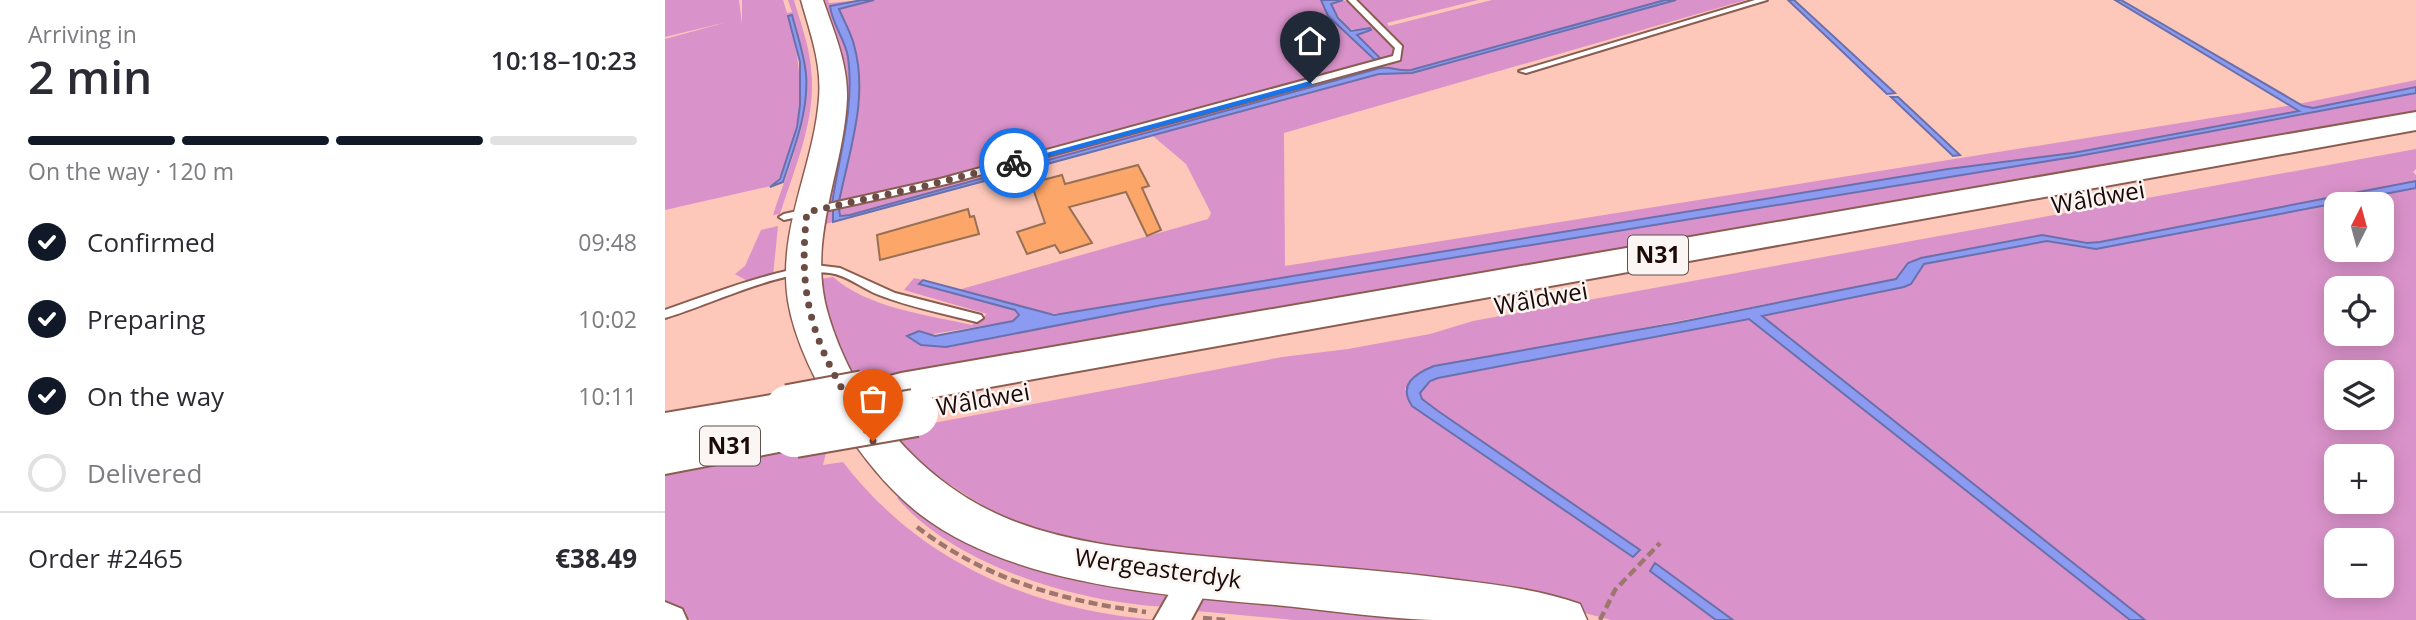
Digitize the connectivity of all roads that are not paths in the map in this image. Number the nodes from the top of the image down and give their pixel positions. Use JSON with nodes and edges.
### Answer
{"nodes":[{"id":1,"x":812,"y":0,"type":"edge"},
{"id":2,"x":1352,"y":0,"type":"edge"},
{"id":3,"x":1763,"y":0,"type":"edge"},
{"id":4,"x":1523,"y":71,"type":"dead end"},
{"id":5,"x":2416,"y":121,"type":"edge"},
{"id":6,"x":2416,"y":140,"type":"edge"},
{"id":7,"x":796,"y":215,"type":"junction"},
{"id":8,"x":803,"y":271,"type":"junction"},
{"id":9,"x":665,"y":314,"type":"edge"},
{"id":10,"x":977,"y":318,"type":"dead end"},
{"id":11,"x":908,"y":400,"type":"junction"},
{"id":12,"x":791,"y":421,"type":"junction"},
{"id":13,"x":665,"y":429,"type":"edge"},
{"id":14,"x":665,"y":457,"type":"edge"},
{"id":15,"x":1197,"y":577,"type":"junction"},
{"id":16,"x":1172,"y":620,"type":"edge"},
{"id":17,"x":1562,"y":620,"type":"edge"}],
"edges":[{"from":1,"to":7,"type":"street","name":"Wergeasterdyk"},
{"from":2,"to":7,"type":"lane"},
{"from":3,"to":4,"type":"lane"},
{"from":5,"to":11,"type":"highway","name":"Wâldwei","number":"N31"},
{"from":6,"to":11,"type":"highway","name":"Wâldwei","number":"N31"},
{"from":7,"to":8,"type":"street","name":"Wergeasterdyk"},
{"from":8,"to":9,"type":"lane"},
{"from":8,"to":10,"type":"lane"},
{"from":8,"to":15,"type":"street","name":"Wergeasterdyk"},
{"from":11,"to":12,"type":"highway","name":"Wâldwei","number":"N31","bridge":true},
{"from":12,"to":13,"type":"highway","name":"Wâldwei","number":"N31"},
{"from":12,"to":14,"type":"highway","name":"Wâldwei","number":"N31"},
{"from":15,"to":16,"type":"street"},
{"from":15,"to":17,"type":"street","name":"Wergeasterdyk"}]}
